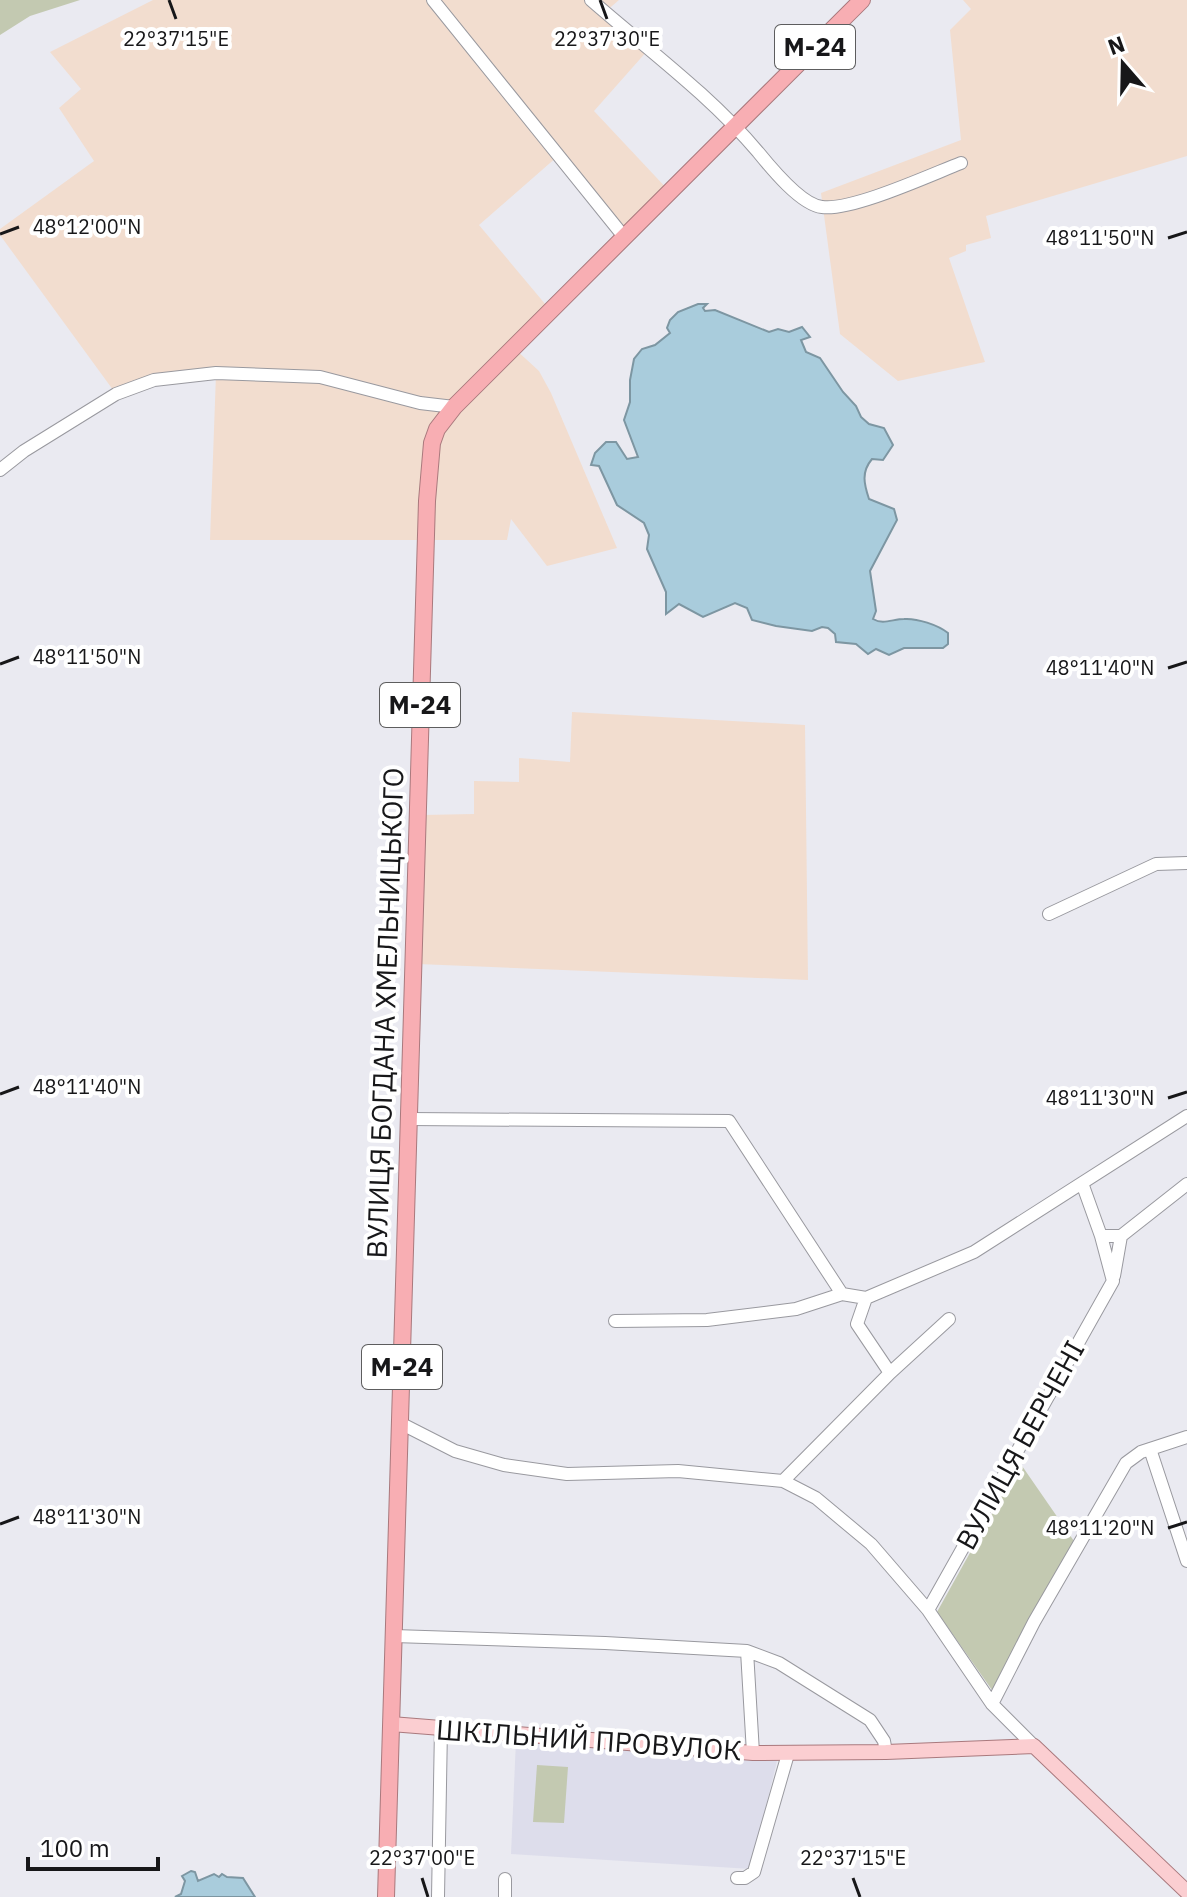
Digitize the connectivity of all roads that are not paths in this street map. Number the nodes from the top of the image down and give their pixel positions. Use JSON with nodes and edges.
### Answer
{"nodes":[{"id":1,"x":433,"y":0,"type":"edge"},
{"id":2,"x":591,"y":0,"type":"edge"},
{"id":3,"x":862,"y":0,"type":"edge"},
{"id":4,"x":736,"y":126,"type":"junction"},
{"id":5,"x":961,"y":163,"type":"dead end"},
{"id":6,"x":625,"y":238,"type":"junction"},
{"id":7,"x":454,"y":407,"type":"junction"},
{"id":8,"x":0,"y":470,"type":"edge"},
{"id":9,"x":1187,"y":863,"type":"edge"},
{"id":10,"x":1049,"y":914,"type":"dead end"},
{"id":11,"x":1187,"y":1116,"type":"edge"},
{"id":12,"x":408,"y":1119,"type":"junction"},
{"id":13,"x":1082,"y":1183,"type":"junction"},
{"id":14,"x":1187,"y":1184,"type":"edge"},
{"id":15,"x":1101,"y":1236,"type":"junction"},
{"id":16,"x":1121,"y":1236,"type":"junction"},
{"id":17,"x":1113,"y":1281,"type":"junction"},
{"id":18,"x":842,"y":1294,"type":"junction"},
{"id":19,"x":866,"y":1298,"type":"junction"},
{"id":20,"x":949,"y":1319,"type":"dead end"},
{"id":21,"x":615,"y":1321,"type":"dead end"},
{"id":22,"x":890,"y":1373,"type":"junction"},
{"id":23,"x":400,"y":1423,"type":"junction"},
{"id":24,"x":1187,"y":1437,"type":"edge"},
{"id":25,"x":1150,"y":1449,"type":"junction"},
{"id":26,"x":783,"y":1481,"type":"junction"},
{"id":27,"x":1187,"y":1561,"type":"edge"},
{"id":28,"x":928,"y":1610,"type":"junction"},
{"id":29,"x":394,"y":1636,"type":"junction"},
{"id":30,"x":747,"y":1651,"type":"junction"},
{"id":31,"x":992,"y":1704,"type":"junction"},
{"id":32,"x":391,"y":1724,"type":"junction"},
{"id":33,"x":441,"y":1728,"type":"junction"},
{"id":34,"x":1034,"y":1746,"type":"junction"},
{"id":35,"x":886,"y":1752,"type":"junction"},
{"id":36,"x":753,"y":1753,"type":"junction"},
{"id":37,"x":788,"y":1754,"type":"junction"},
{"id":38,"x":737,"y":1878,"type":"dead end"},
{"id":39,"x":505,"y":1879,"type":"dead end"},
{"id":40,"x":1187,"y":1892,"type":"edge"},
{"id":41,"x":386,"y":1897,"type":"edge"},
{"id":42,"x":438,"y":1897,"type":"edge"},
{"id":43,"x":505,"y":1897,"type":"edge"}],
"edges":[{"from":1,"to":6,"type":"street"},
{"from":2,"to":4,"type":"street"},
{"from":3,"to":4,"type":"highway","name":"ВУЛИЦЯ БОГДАНА ХМЕЛЬНИЦЬКОГО","number":"М-24"},
{"from":4,"to":5,"type":"street"},
{"from":4,"to":6,"type":"highway","name":"ВУЛИЦЯ БОГДАНА ХМЕЛЬНИЦЬКОГО","number":"М-24"},
{"from":6,"to":7,"type":"highway","name":"ВУЛИЦЯ БОГДАНА ХМЕЛЬНИЦЬКОГО","number":"М-24"},
{"from":7,"to":8,"type":"street"},
{"from":7,"to":12,"type":"highway","name":"ВУЛИЦЯ БОГДАНА ХМЕЛЬНИЦЬКОГО","number":"М-24"},
{"from":9,"to":10,"type":"street"},
{"from":11,"to":13,"type":"street"},
{"from":12,"to":18,"type":"street"},
{"from":12,"to":23,"type":"highway","name":"ВУЛИЦЯ БОГДАНА ХМЕЛЬНИЦЬКОГО","number":"М-24"},
{"from":13,"to":15,"type":"street"},
{"from":13,"to":19,"type":"street"},
{"from":14,"to":16,"type":"street"},
{"from":15,"to":16,"type":"street"},
{"from":15,"to":17,"type":"street"},
{"from":16,"to":17,"type":"street","name":"ВУЛИЦЯ БЕРЧЕНІ"},
{"from":17,"to":28,"type":"street","name":"ВУЛИЦЯ БЕРЧЕНІ"},
{"from":18,"to":19,"type":"street"},
{"from":18,"to":21,"type":"street"},
{"from":19,"to":22,"type":"street"},
{"from":20,"to":22,"type":"street"},
{"from":22,"to":26,"type":"street"},
{"from":23,"to":26,"type":"street"},
{"from":23,"to":29,"type":"highway","name":"ВУЛИЦЯ БОГДАНА ХМЕЛЬНИЦЬКОГО","number":"М-24"},
{"from":24,"to":25,"type":"street"},
{"from":25,"to":27,"type":"street"},
{"from":25,"to":31,"type":"street"},
{"from":26,"to":28,"type":"street"},
{"from":28,"to":31,"type":"street"},
{"from":29,"to":30,"type":"street"},
{"from":29,"to":32,"type":"highway","name":"ВУЛИЦЯ БОГДАНА ХМЕЛЬНИЦЬКОГО","number":"М-24"},
{"from":30,"to":35,"type":"street"},
{"from":30,"to":36,"type":"street"},
{"from":31,"to":34,"type":"street"},
{"from":32,"to":33,"type":"main road","name":"ШКІЛЬНИЙ ПРОВУЛОК"},
{"from":32,"to":41,"type":"highway","number":"М-24"},
{"from":33,"to":36,"type":"main road","name":"ШКІЛЬНИЙ ПРОВУЛОК"},
{"from":33,"to":42,"type":"street"},
{"from":34,"to":35,"type":"main road","name":"ШКІЛЬНИЙ ПРОВУЛОК"},
{"from":34,"to":40,"type":"main road"},
{"from":35,"to":37,"type":"main road","name":"ШКІЛЬНИЙ ПРОВУЛОК"},
{"from":36,"to":37,"type":"main road","name":"ШКІЛЬНИЙ ПРОВУЛОК"},
{"from":37,"to":38,"type":"street","name":"ШКІЛЬНИЙ ПРОВУЛОК"},
{"from":39,"to":43,"type":"street"}]}
